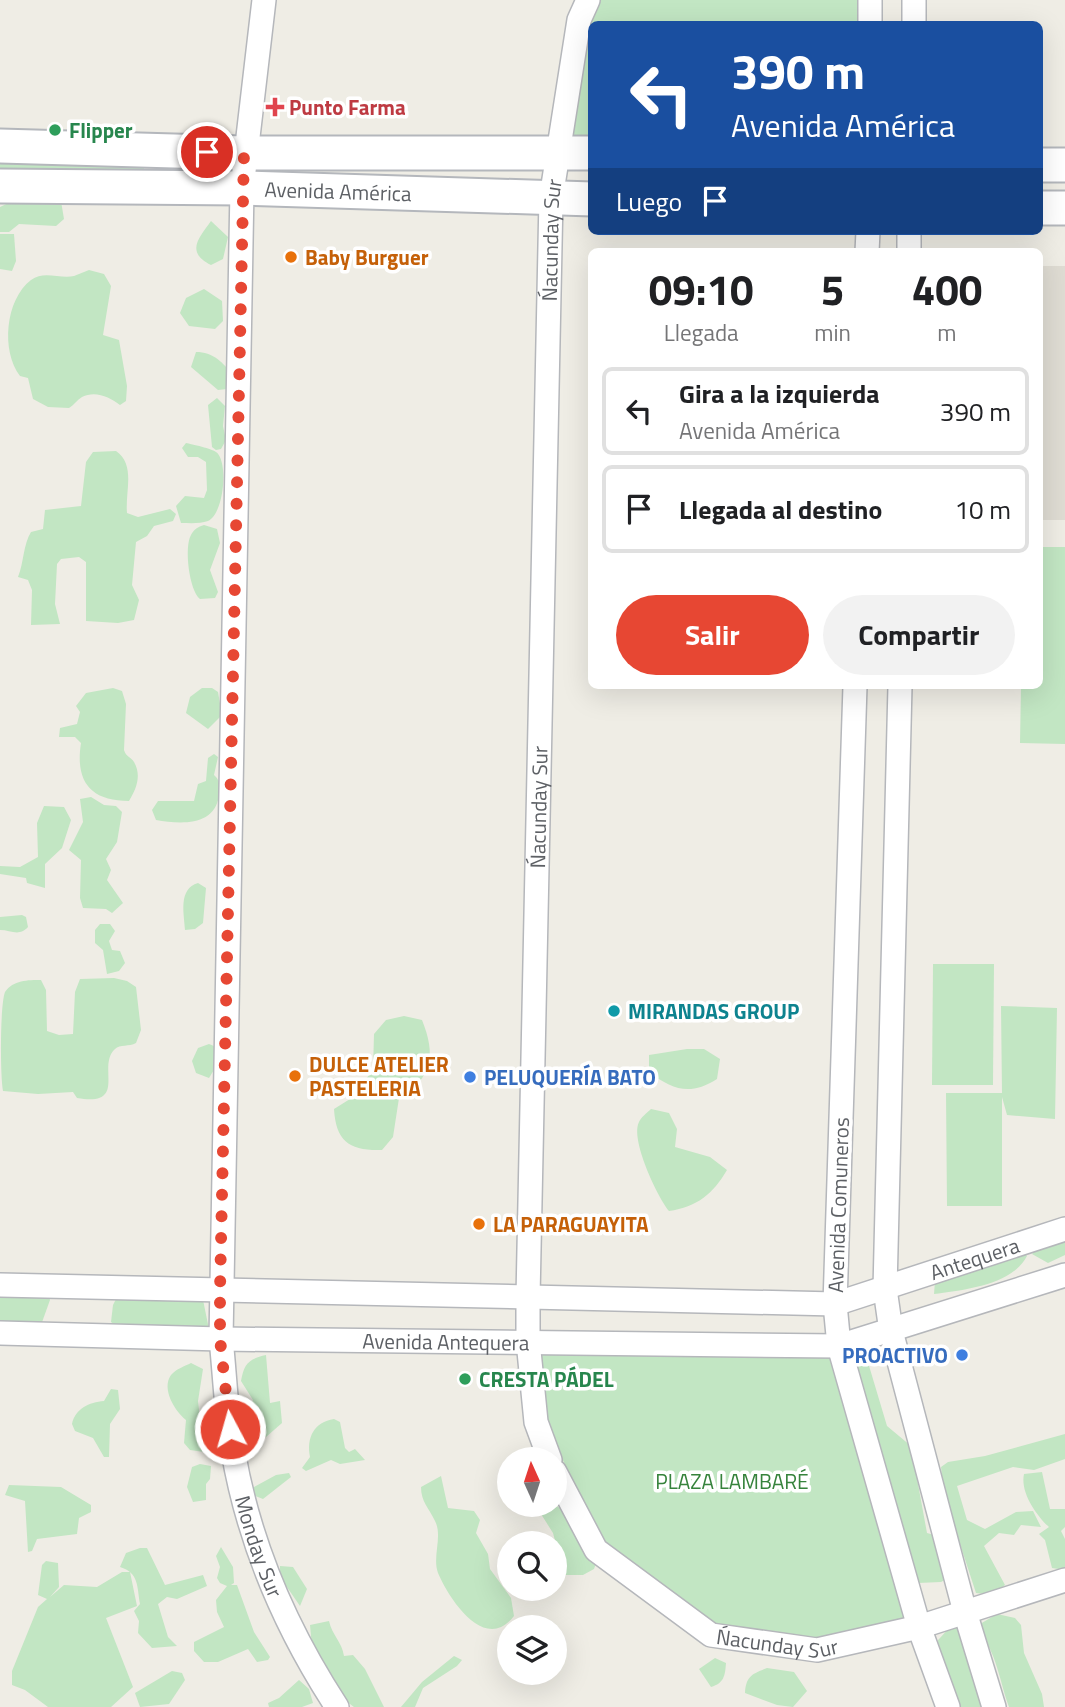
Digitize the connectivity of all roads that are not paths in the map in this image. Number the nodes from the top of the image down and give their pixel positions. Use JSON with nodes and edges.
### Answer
{"nodes":[{"id":1,"x":264,"y":0,"type":"edge"},
{"id":2,"x":588,"y":0,"type":"edge"},
{"id":3,"x":870,"y":0,"type":"edge"},
{"id":4,"x":914,"y":0,"type":"edge"},
{"id":5,"x":870,"y":21,"type":"edge"},
{"id":6,"x":914,"y":21,"type":"edge"},
{"id":7,"x":0,"y":146,"type":"edge"},
{"id":8,"x":244,"y":152,"type":"junction"},
{"id":9,"x":556,"y":152,"type":"junction"},
{"id":10,"x":588,"y":153,"type":"edge"},
{"id":11,"x":1043,"y":165,"type":"edge"},
{"id":12,"x":1065,"y":165,"type":"edge"},
{"id":13,"x":0,"y":186,"type":"edge"},
{"id":14,"x":242,"y":188,"type":"junction"},
{"id":15,"x":551,"y":198,"type":"junction"},
{"id":16,"x":588,"y":199,"type":"edge"},
{"id":17,"x":1043,"y":208,"type":"edge"},
{"id":18,"x":1065,"y":208,"type":"edge"},
{"id":19,"x":855,"y":689,"type":"edge"},
{"id":20,"x":900,"y":689,"type":"edge"},
{"id":21,"x":1065,"y":1229,"type":"edge"},
{"id":22,"x":1065,"y":1275,"type":"edge"},
{"id":23,"x":0,"y":1285,"type":"edge"},
{"id":24,"x":885,"y":1289,"type":"junction"},
{"id":25,"x":220,"y":1290,"type":"junction"},
{"id":26,"x":528,"y":1297,"type":"junction"},
{"id":27,"x":835,"y":1304,"type":"junction"},
{"id":28,"x":891,"y":1331,"type":"junction"},
{"id":29,"x":0,"y":1333,"type":"edge"},
{"id":30,"x":220,"y":1339,"type":"junction"},
{"id":31,"x":528,"y":1340,"type":"junction"},
{"id":32,"x":839,"y":1346,"type":"junction"},
{"id":33,"x":545,"y":1447,"type":"edge"},
{"id":34,"x":567,"y":1495,"type":"edge"},
{"id":35,"x":1065,"y":1580,"type":"edge"},
{"id":36,"x":965,"y":1612,"type":"junction"},
{"id":37,"x":919,"y":1627,"type":"junction"},
{"id":38,"x":337,"y":1707,"type":"edge"},
{"id":39,"x":948,"y":1707,"type":"edge"},
{"id":40,"x":994,"y":1707,"type":"edge"}],
"edges":[{"from":1,"to":8,"type":"street","name":"Monday Sur"},
{"from":2,"to":9,"type":"street","name":"Ńacunday Sur"},
{"from":3,"to":5,"type":"street"},
{"from":4,"to":6,"type":"street"},
{"from":7,"to":8,"type":"main road","name":"Avenida América"},
{"from":8,"to":9,"type":"main road","name":"Avenida América"},
{"from":8,"to":14,"type":"street","name":"Monday Sur"},
{"from":9,"to":10,"type":"main road","name":"Avenida América"},
{"from":9,"to":15,"type":"street","name":"Ńacunday Sur"},
{"from":11,"to":12,"type":"main road"},
{"from":13,"to":14,"type":"main road","name":"Avenida América"},
{"from":14,"to":15,"type":"main road","name":"Avenida América"},
{"from":14,"to":25,"type":"street","name":"Monday Sur"},
{"from":15,"to":16,"type":"main road","name":"Avenida América"},
{"from":15,"to":26,"type":"street","name":"Ńacunday Sur"},
{"from":17,"to":18,"type":"main road"},
{"from":19,"to":27,"type":"street","name":"Avenida Comuneros"},
{"from":20,"to":24,"type":"street"},
{"from":21,"to":24,"type":"street","name":"Antequera"},
{"from":22,"to":28,"type":"street","name":"Antequera"},
{"from":23,"to":25,"type":"street","name":"Avenida Antequera"},
{"from":24,"to":27,"type":"street","name":"Avenida Antequera"},
{"from":24,"to":28,"type":"street"},
{"from":25,"to":26,"type":"street","name":"Avenida Antequera"},
{"from":25,"to":30,"type":"street","name":"Monday Sur"},
{"from":26,"to":27,"type":"street","name":"Avenida Antequera"},
{"from":26,"to":31,"type":"street","name":"Ńacunday Sur"},
{"from":27,"to":32,"type":"street","name":"Avenida Comuneros"},
{"from":28,"to":32,"type":"street","name":"Avenida Antequera"},
{"from":28,"to":36,"type":"street"},
{"from":29,"to":30,"type":"street","name":"Avenida Antequera"},
{"from":30,"to":31,"type":"street","name":"Avenida Antequera"},
{"from":30,"to":38,"type":"street","name":"Monday Sur"},
{"from":31,"to":32,"type":"street","name":"Avenida Antequera"},
{"from":31,"to":33,"type":"street","name":"Ńacunday Sur"},
{"from":32,"to":37,"type":"street","name":"Avenida Comuneros"},
{"from":34,"to":37,"type":"street","name":"Ńacunday Sur"},
{"from":35,"to":36,"type":"street","name":"Ńacunday Sur"},
{"from":36,"to":37,"type":"street","name":"Ńacunday Sur"},
{"from":36,"to":40,"type":"street"},
{"from":37,"to":39,"type":"street","name":"Avenida Comuneros"}]}
